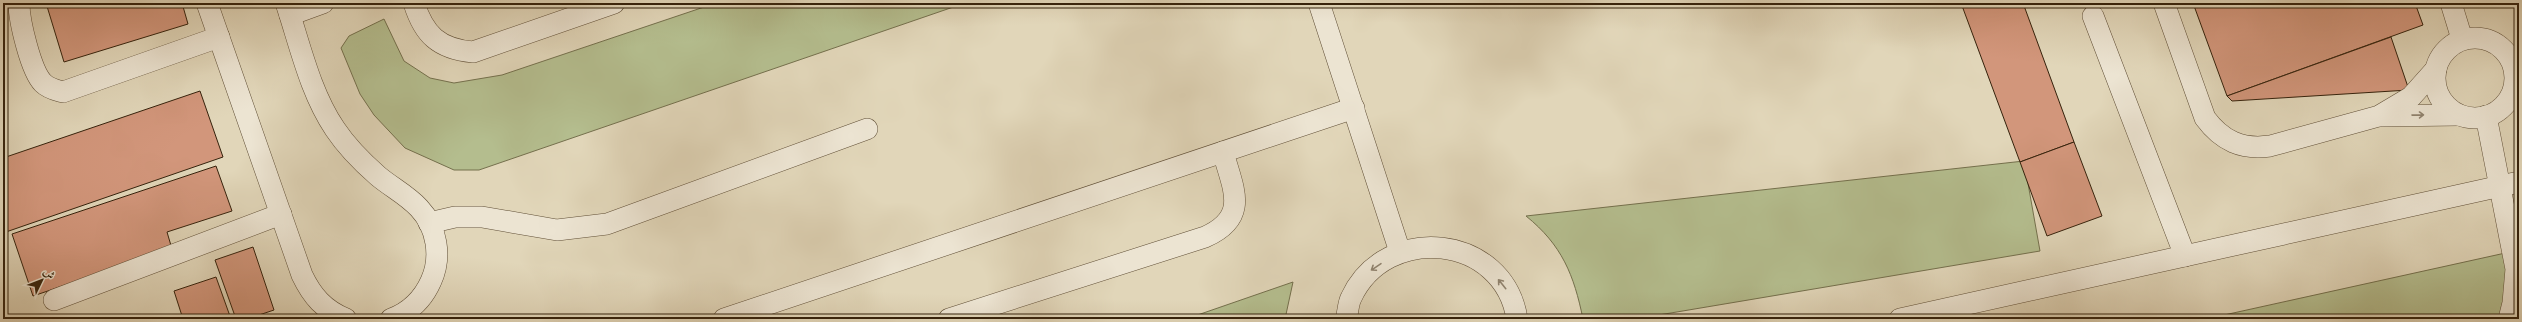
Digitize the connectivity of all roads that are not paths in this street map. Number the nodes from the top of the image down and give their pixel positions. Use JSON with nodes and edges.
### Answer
{"nodes":[{"id":1,"x":19,"y":3,"type":"edge"},
{"id":2,"x":207,"y":3,"type":"edge"},
{"id":3,"x":323,"y":3,"type":"edge"},
{"id":4,"x":414,"y":3,"type":"edge"},
{"id":5,"x":614,"y":3,"type":"edge"},
{"id":6,"x":1319,"y":3,"type":"edge"},
{"id":7,"x":2164,"y":3,"type":"edge"},
{"id":8,"x":2451,"y":3,"type":"edge"},
{"id":9,"x":288,"y":9,"type":"edge"},
{"id":10,"x":2093,"y":16,"type":"dead end"},
{"id":11,"x":219,"y":38,"type":"junction"},
{"id":12,"x":2462,"y":39,"type":"junction"},
{"id":13,"x":2516,"y":62,"type":"edge"},
{"id":14,"x":2436,"y":69,"type":"junction"},
{"id":15,"x":1354,"y":108,"type":"junction"},
{"id":16,"x":2459,"y":114,"type":"junction"},
{"id":17,"x":2379,"y":116,"type":"junction"},
{"id":18,"x":2486,"y":116,"type":"junction"},
{"id":19,"x":867,"y":129,"type":"dead end"},
{"id":20,"x":1223,"y":152,"type":"junction"},
{"id":21,"x":2509,"y":184,"type":"edge"},
{"id":22,"x":281,"y":214,"type":"junction"},
{"id":23,"x":429,"y":223,"type":"junction"},
{"id":24,"x":1400,"y":252,"type":"junction"},
{"id":25,"x":2186,"y":256,"type":"junction"},
{"id":26,"x":2517,"y":272,"type":"edge"},
{"id":27,"x":54,"y":300,"type":"dead end"},
{"id":28,"x":398,"y":318,"type":"edge"},
{"id":29,"x":346,"y":319,"type":"edge"},
{"id":30,"x":724,"y":319,"type":"edge"},
{"id":31,"x":949,"y":319,"type":"edge"},
{"id":32,"x":1346,"y":319,"type":"edge"},
{"id":33,"x":1517,"y":319,"type":"edge"},
{"id":34,"x":1900,"y":319,"type":"edge"},
{"id":35,"x":2509,"y":319,"type":"edge"}],
"edges":[{"from":1,"to":11,"type":"lane"},
{"from":2,"to":11,"type":"lane"},
{"from":3,"to":9,"type":"lane"},
{"from":4,"to":5,"type":"lane"},
{"from":6,"to":15,"type":"lane"},
{"from":7,"to":17,"type":"lane"},
{"from":8,"to":12,"type":"lane"},
{"from":9,"to":23,"type":"lane"},
{"from":10,"to":25,"type":"lane"},
{"from":11,"to":22,"type":"lane"},
{"from":12,"to":13,"type":"lane"},
{"from":12,"to":14,"type":"lane"},
{"from":13,"to":18,"type":"lane"},
{"from":14,"to":16,"type":"lane"},
{"from":14,"to":17,"type":"lane"},
{"from":15,"to":20,"type":"lane"},
{"from":15,"to":24,"type":"lane"},
{"from":17,"to":16,"type":"lane","one_way":true},
{"from":16,"to":18,"type":"lane"},
{"from":18,"to":21,"type":"lane"},
{"from":19,"to":23,"type":"lane"},
{"from":20,"to":30,"type":"lane"},
{"from":20,"to":31,"type":"lane"},
{"from":21,"to":25,"type":"lane"},
{"from":21,"to":26,"type":"lane"},
{"from":22,"to":27,"type":"lane"},
{"from":22,"to":29,"type":"lane"},
{"from":23,"to":28,"type":"lane"},
{"from":24,"to":32,"type":"lane","one_way":true},
{"from":33,"to":24,"type":"lane","one_way":true},
{"from":25,"to":34,"type":"lane"},
{"from":26,"to":35,"type":"lane"}]}
